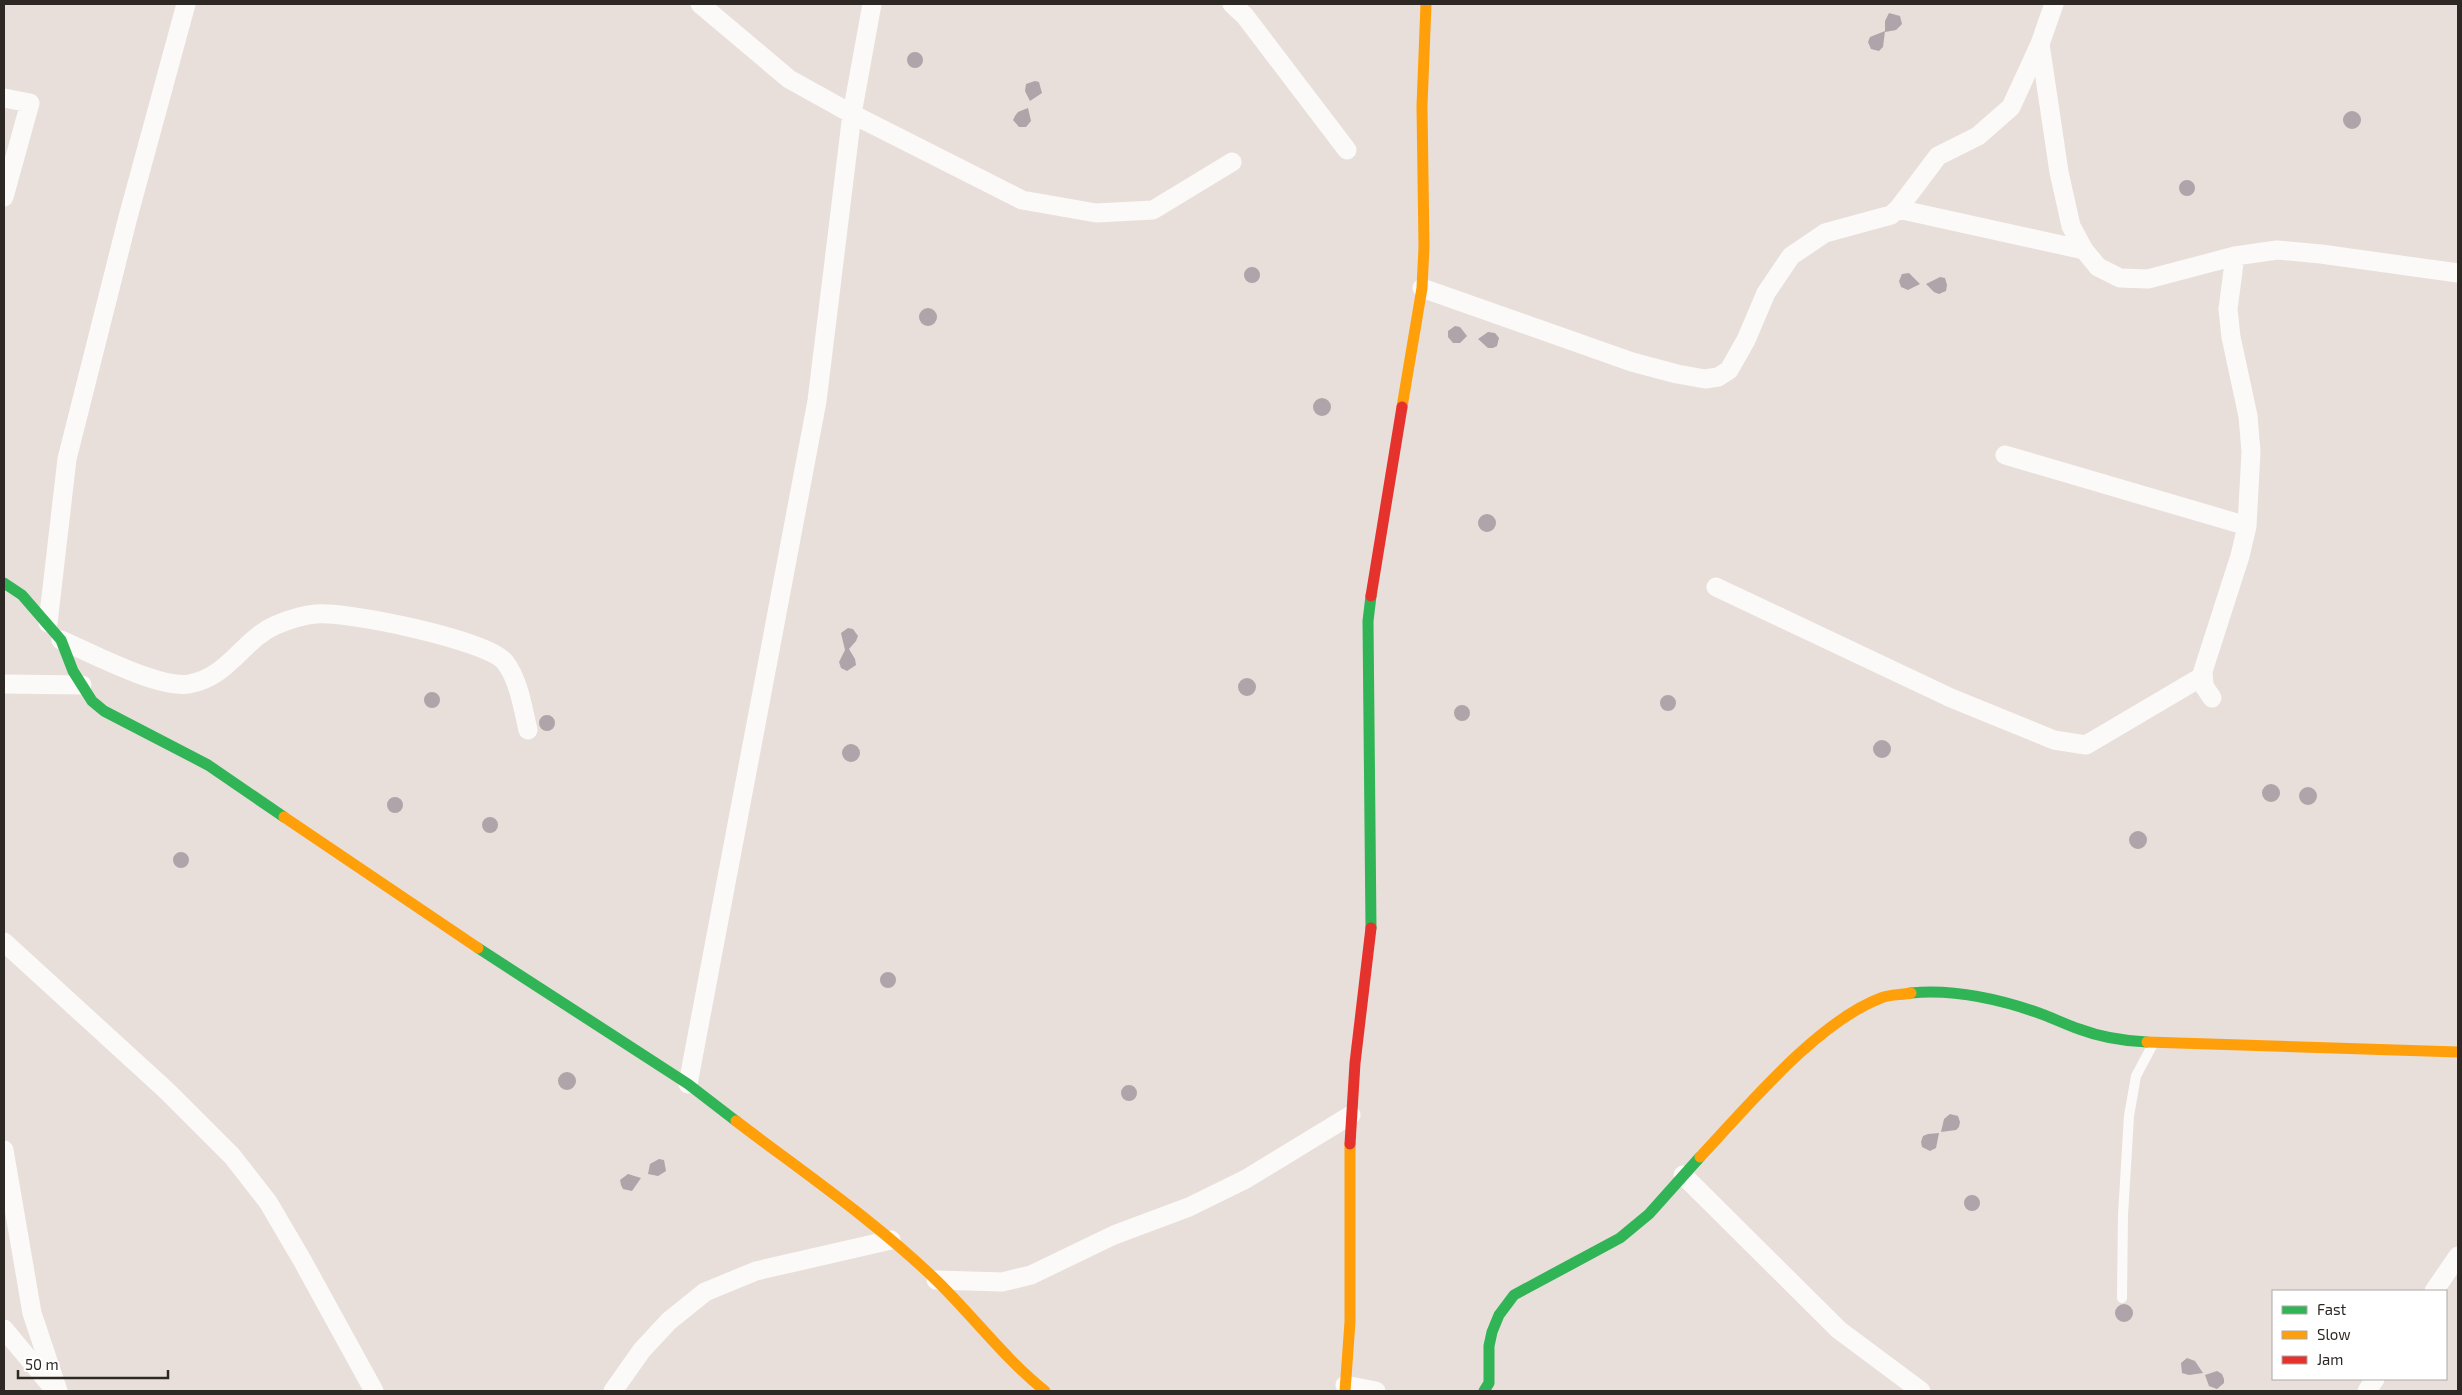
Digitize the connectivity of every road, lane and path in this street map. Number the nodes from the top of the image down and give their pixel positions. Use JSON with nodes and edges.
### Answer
{"nodes":[{"id":1,"x":186,"y":4,"type":"edge"},
{"id":2,"x":700,"y":4,"type":"edge"},
{"id":3,"x":872,"y":4,"type":"edge"},
{"id":4,"x":1232,"y":4,"type":"edge"},
{"id":5,"x":1426,"y":4,"type":"edge"},
{"id":6,"x":2054,"y":4,"type":"edge"},
{"id":7,"x":2040,"y":44,"type":"junction"},
{"id":8,"x":4,"y":98,"type":"edge"},
{"id":9,"x":852,"y":114,"type":"junction"},
{"id":10,"x":1347,"y":150,"type":"dead end"},
{"id":11,"x":1232,"y":162,"type":"dead end"},
{"id":12,"x":4,"y":197,"type":"edge"},
{"id":13,"x":1898,"y":209,"type":"junction"},
{"id":14,"x":2084,"y":250,"type":"junction"},
{"id":15,"x":2235,"y":256,"type":"junction"},
{"id":16,"x":2458,"y":273,"type":"edge"},
{"id":17,"x":1422,"y":288,"type":"junction"},
{"id":18,"x":2005,"y":455,"type":"dead end"},
{"id":19,"x":2246,"y":526,"type":"junction"},
{"id":20,"x":4,"y":583,"type":"edge"},
{"id":21,"x":1716,"y":587,"type":"dead end"},
{"id":22,"x":48,"y":623,"type":"junction"},
{"id":23,"x":61,"y":640,"type":"junction"},
{"id":24,"x":2203,"y":676,"type":"junction"},
{"id":25,"x":4,"y":684,"type":"edge"},
{"id":26,"x":82,"y":686,"type":"junction"},
{"id":27,"x":2212,"y":698,"type":"dead end"},
{"id":28,"x":528,"y":730,"type":"dead end"},
{"id":29,"x":4,"y":942,"type":"edge"},
{"id":30,"x":2154,"y":1043,"type":"junction"},
{"id":31,"x":2458,"y":1052,"type":"edge"},
{"id":32,"x":688,"y":1084,"type":"junction"},
{"id":33,"x":1351,"y":1115,"type":"junction"},
{"id":34,"x":4,"y":1150,"type":"edge"},
{"id":35,"x":1683,"y":1176,"type":"junction"},
{"id":36,"x":891,"y":1240,"type":"junction"},
{"id":37,"x":2458,"y":1256,"type":"edge"},
{"id":38,"x":936,"y":1280,"type":"junction"},
{"id":39,"x":2435,"y":1290,"type":"edge"},
{"id":40,"x":2122,"y":1298,"type":"dead end"},
{"id":41,"x":4,"y":1329,"type":"edge"},
{"id":42,"x":2374,"y":1380,"type":"edge"},
{"id":43,"x":1345,"y":1388,"type":"edge"},
{"id":44,"x":57,"y":1391,"type":"edge"},
{"id":45,"x":374,"y":1391,"type":"edge"},
{"id":46,"x":613,"y":1391,"type":"edge"},
{"id":47,"x":1045,"y":1391,"type":"edge"},
{"id":48,"x":1376,"y":1391,"type":"edge"},
{"id":49,"x":1484,"y":1391,"type":"edge"},
{"id":50,"x":1921,"y":1391,"type":"edge"},
{"id":51,"x":2367,"y":1391,"type":"edge"}],
"edges":[{"from":1,"to":22,"type":"street"},
{"from":2,"to":9,"type":"street"},
{"from":3,"to":9,"type":"street"},
{"from":4,"to":10,"type":"street"},
{"from":5,"to":17,"type":"street"},
{"from":6,"to":7,"type":"street"},
{"from":7,"to":13,"type":"street"},
{"from":7,"to":14,"type":"street"},
{"from":8,"to":12,"type":"street"},
{"from":9,"to":11,"type":"street"},
{"from":9,"to":32,"type":"street"},
{"from":13,"to":14,"type":"street"},
{"from":13,"to":17,"type":"street"},
{"from":14,"to":15,"type":"street"},
{"from":15,"to":16,"type":"street"},
{"from":15,"to":19,"type":"street"},
{"from":17,"to":33,"type":"street"},
{"from":18,"to":19,"type":"street"},
{"from":19,"to":24,"type":"street"},
{"from":20,"to":22,"type":"street"},
{"from":21,"to":24,"type":"street"},
{"from":22,"to":23,"type":"street"},
{"from":23,"to":26,"type":"street"},
{"from":23,"to":28,"type":"street"},
{"from":24,"to":27,"type":"street"},
{"from":25,"to":26,"type":"street"},
{"from":26,"to":32,"type":"street"},
{"from":29,"to":45,"type":"street"},
{"from":30,"to":31,"type":"street"},
{"from":30,"to":35,"type":"street"},
{"from":30,"to":40,"type":"lane"},
{"from":32,"to":36,"type":"street"},
{"from":33,"to":38,"type":"street"},
{"from":33,"to":43,"type":"street"},
{"from":34,"to":44,"type":"street"},
{"from":35,"to":49,"type":"street"},
{"from":35,"to":50,"type":"street"},
{"from":36,"to":38,"type":"street"},
{"from":36,"to":46,"type":"street"},
{"from":37,"to":39,"type":"street"},
{"from":38,"to":47,"type":"street"},
{"from":41,"to":44,"type":"street"},
{"from":42,"to":51,"type":"street"},
{"from":43,"to":48,"type":"street"}]}
